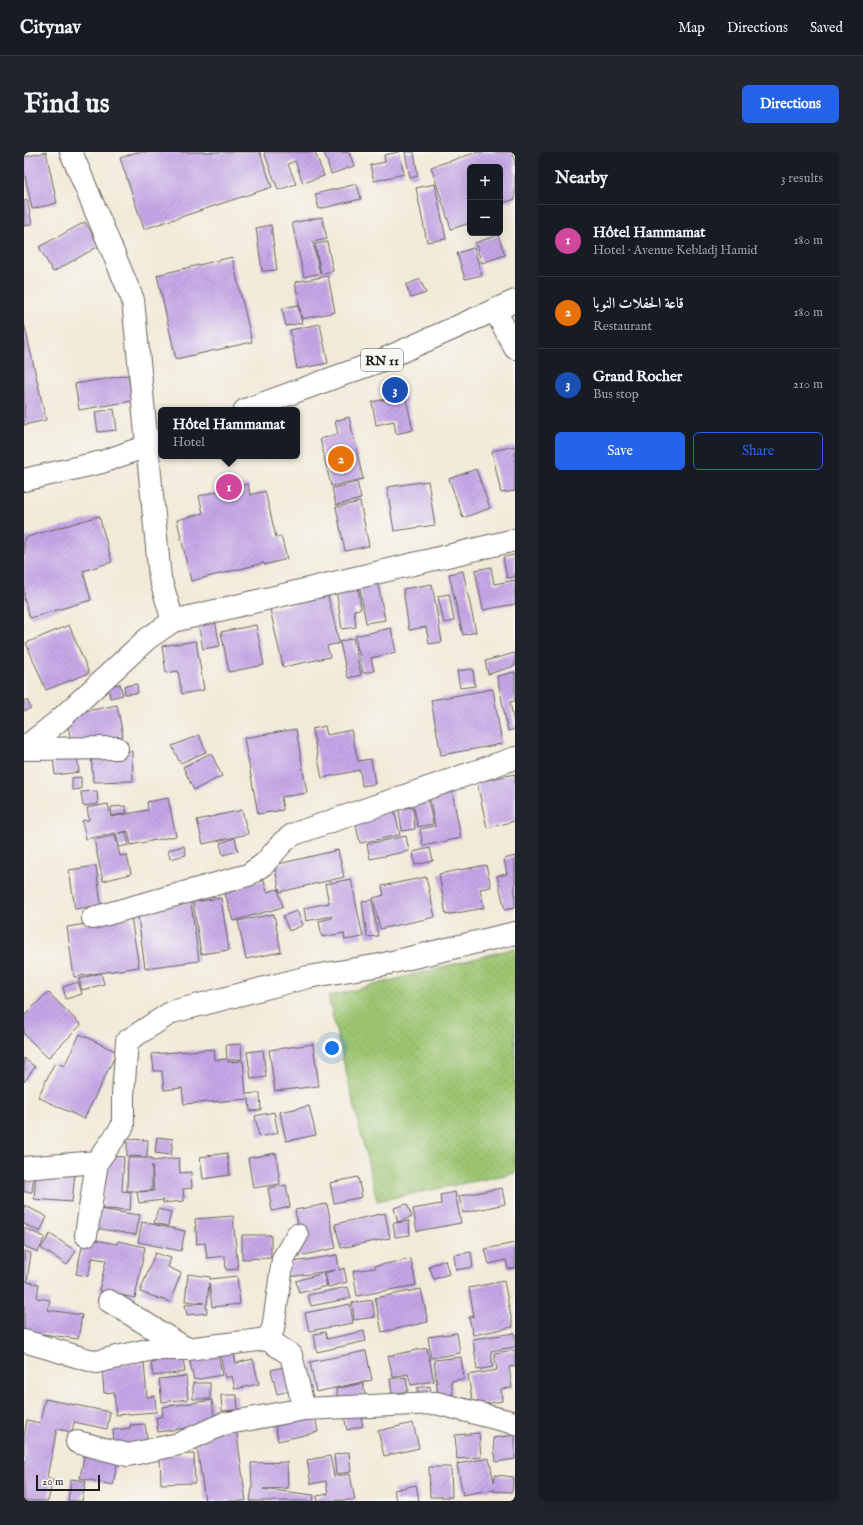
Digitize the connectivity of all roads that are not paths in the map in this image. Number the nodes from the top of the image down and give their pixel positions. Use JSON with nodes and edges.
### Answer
{"nodes":[{"id":1,"x":71,"y":152,"type":"edge"},
{"id":2,"x":515,"y":301,"type":"edge"},
{"id":3,"x":495,"y":310,"type":"junction"},
{"id":4,"x":515,"y":348,"type":"edge"},
{"id":5,"x":253,"y":407,"type":"edge"},
{"id":6,"x":154,"y":443,"type":"edge"},
{"id":7,"x":24,"y":480,"type":"edge"},
{"id":8,"x":515,"y":540,"type":"edge"},
{"id":9,"x":173,"y":621,"type":"junction"},
{"id":10,"x":117,"y":748,"type":"dead end"},
{"id":11,"x":24,"y":749,"type":"edge"},
{"id":12,"x":515,"y":758,"type":"edge"},
{"id":13,"x":93,"y":918,"type":"dead end"},
{"id":14,"x":515,"y":933,"type":"edge"},
{"id":15,"x":97,"y":1162,"type":"junction"},
{"id":16,"x":24,"y":1168,"type":"edge"},
{"id":17,"x":86,"y":1235,"type":"dead end"},
{"id":18,"x":297,"y":1235,"type":"dead end"},
{"id":19,"x":110,"y":1301,"type":"dead end"},
{"id":20,"x":267,"y":1340,"type":"junction"},
{"id":21,"x":24,"y":1341,"type":"edge"},
{"id":22,"x":187,"y":1348,"type":"junction"},
{"id":23,"x":304,"y":1409,"type":"junction"},
{"id":24,"x":515,"y":1423,"type":"edge"},
{"id":25,"x":77,"y":1442,"type":"dead end"}],
"edges":[{"from":1,"to":6,"type":"street"},
{"from":2,"to":3,"type":"street","number":"RN 11"},
{"from":3,"to":4,"type":"street"},
{"from":3,"to":5,"type":"street","number":"RN 11"},
{"from":6,"to":7,"type":"street"},
{"from":6,"to":9,"type":"street"},
{"from":8,"to":9,"type":"street"},
{"from":9,"to":11,"type":"street"},
{"from":10,"to":11,"type":"street"},
{"from":12,"to":13,"type":"street"},
{"from":14,"to":15,"type":"street"},
{"from":15,"to":16,"type":"street"},
{"from":15,"to":17,"type":"street"},
{"from":18,"to":20,"type":"street"},
{"from":19,"to":22,"type":"street"},
{"from":20,"to":22,"type":"street"},
{"from":20,"to":23,"type":"street"},
{"from":21,"to":22,"type":"street"},
{"from":23,"to":24,"type":"street"},
{"from":23,"to":25,"type":"street"}]}
